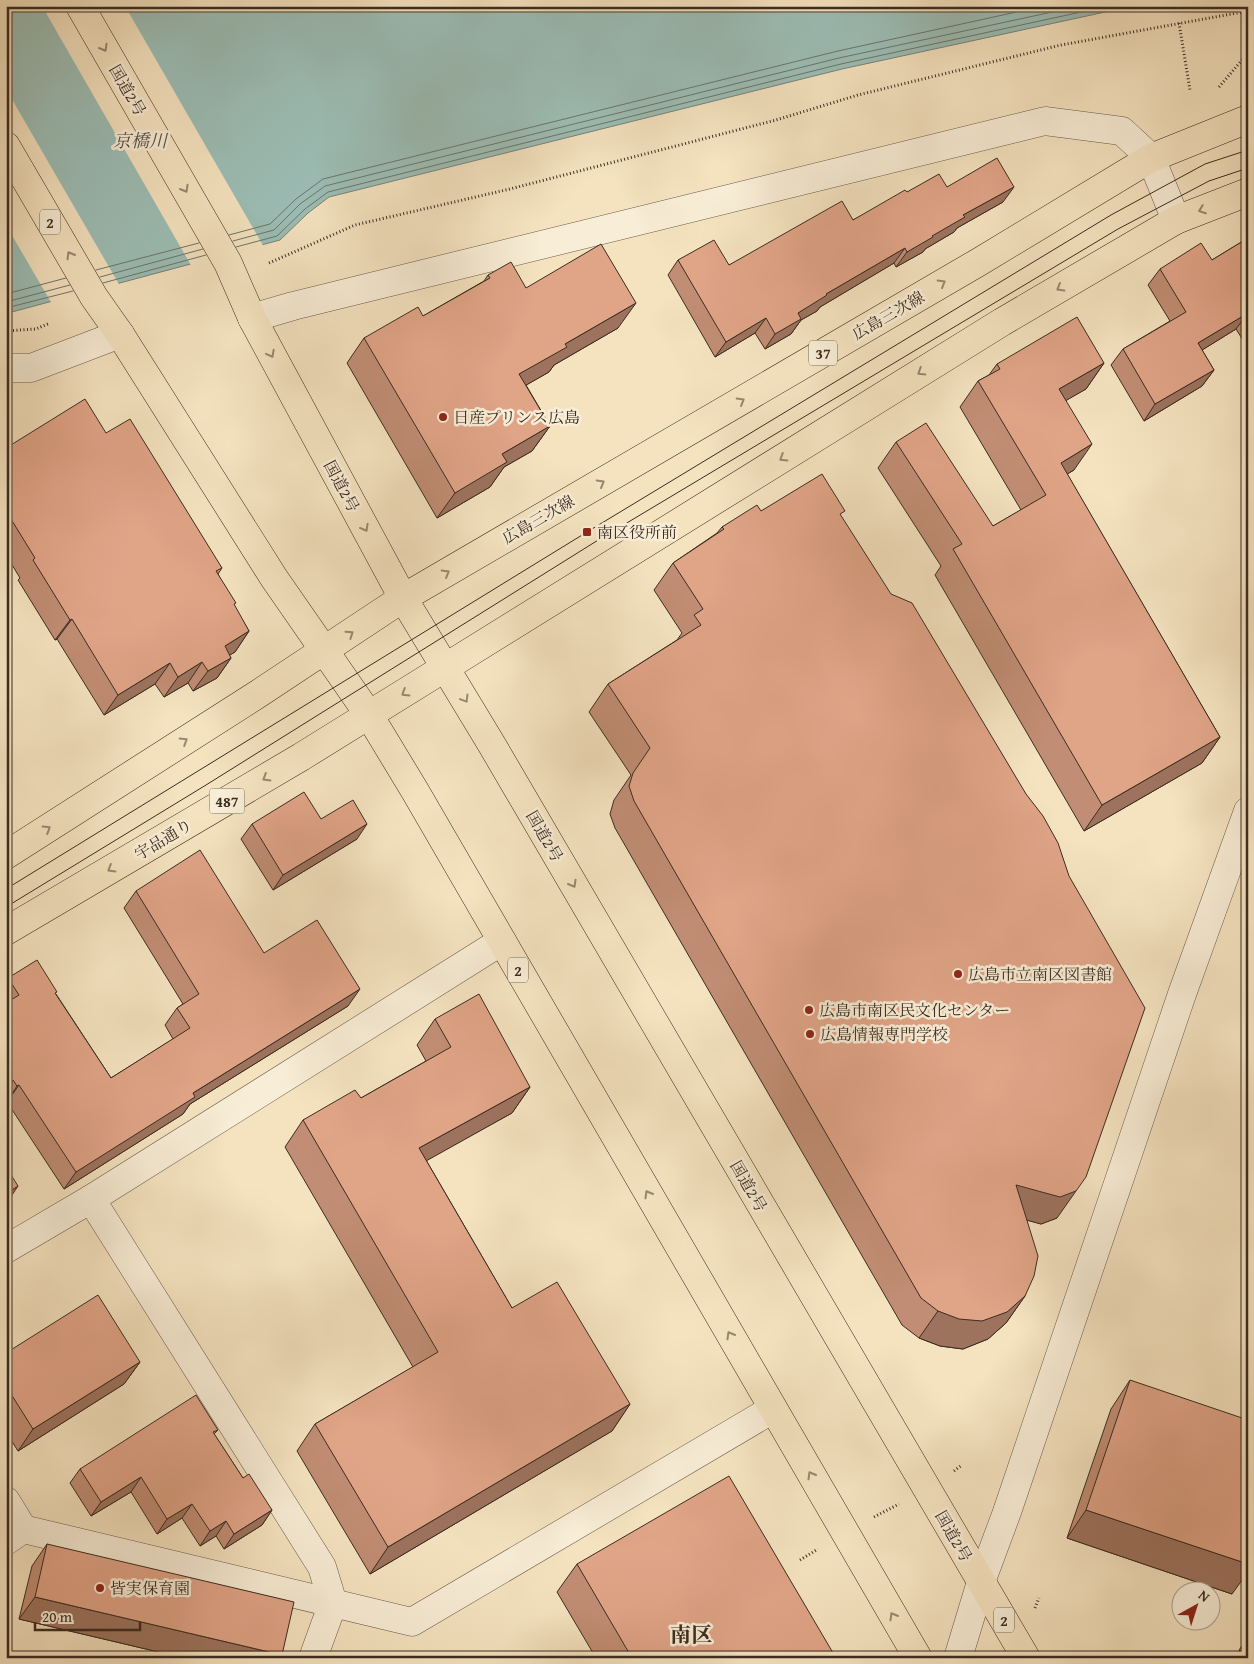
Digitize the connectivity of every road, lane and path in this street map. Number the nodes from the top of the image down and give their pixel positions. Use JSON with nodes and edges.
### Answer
{"nodes":[{"id":1,"x":80,"y":6,"type":"edge"},
{"id":2,"x":1248,"y":11,"type":"edge"},
{"id":3,"x":1180,"y":23,"type":"junction"},
{"id":4,"x":1248,"y":53,"type":"edge"},
{"id":5,"x":1219,"y":87,"type":"dead end"},
{"id":6,"x":1190,"y":90,"type":"dead end"},
{"id":7,"x":1248,"y":119,"type":"edge"},
{"id":8,"x":6,"y":146,"type":"edge"},
{"id":9,"x":1151,"y":158,"type":"junction"},
{"id":10,"x":1248,"y":192,"type":"edge"},
{"id":11,"x":1176,"y":220,"type":"junction"},
{"id":12,"x":269,"y":264,"type":"dead end"},
{"id":13,"x":252,"y":318,"type":"junction"},
{"id":14,"x":50,"y":323,"type":"dead end"},
{"id":15,"x":6,"y":331,"type":"edge"},
{"id":16,"x":120,"y":334,"type":"junction"},
{"id":17,"x":6,"y":368,"type":"edge"},
{"id":18,"x":404,"y":598,"type":"junction"},
{"id":19,"x":324,"y":651,"type":"junction"},
{"id":20,"x":446,"y":667,"type":"junction"},
{"id":21,"x":369,"y":715,"type":"junction"},
{"id":22,"x":1248,"y":811,"type":"edge"},
{"id":23,"x":6,"y":855,"type":"edge"},
{"id":24,"x":6,"y":931,"type":"edge"},
{"id":25,"x":502,"y":941,"type":"junction"},
{"id":26,"x":91,"y":1199,"type":"junction"},
{"id":27,"x":6,"y":1249,"type":"edge"},
{"id":28,"x":773,"y":1409,"type":"junction"},
{"id":29,"x":962,"y":1465,"type":"dead end"},
{"id":30,"x":926,"y":1489,"type":"junction"},
{"id":31,"x":6,"y":1501,"type":"edge"},
{"id":32,"x":845,"y":1533,"type":"junction"},
{"id":33,"x":15,"y":1535,"type":"edge"},
{"id":34,"x":800,"y":1560,"type":"dead end"},
{"id":35,"x":981,"y":1582,"type":"junction"},
{"id":36,"x":333,"y":1603,"type":"junction"},
{"id":37,"x":313,"y":1658,"type":"edge"},
{"id":38,"x":918,"y":1658,"type":"edge"},
{"id":39,"x":958,"y":1658,"type":"edge"},
{"id":40,"x":1026,"y":1658,"type":"edge"}],
"edges":[{"from":1,"to":13,"type":"main road","name":"国道2号","number":"2","one_way":true},
{"from":2,"to":3,"type":"path"},
{"from":3,"to":6,"type":"path"},
{"from":3,"to":12,"type":"path"},
{"from":4,"to":5,"type":"path"},
{"from":7,"to":9,"type":"main road","name":"広島三次線","number":"37"},
{"from":16,"to":8,"type":"main road","number":"2","one_way":true},
{"from":9,"to":11,"type":"street"},
{"from":9,"to":13,"type":"street"},
{"from":18,"to":9,"type":"main road","name":"広島三次線","number":"37","one_way":true},
{"from":10,"to":11,"type":"main road","one_way":true},
{"from":11,"to":20,"type":"main road","one_way":true},
{"from":13,"to":18,"type":"main road","name":"国道2号","number":"2","one_way":true},
{"from":14,"to":15,"type":"path"},
{"from":16,"to":17,"type":"street"},
{"from":16,"to":19,"type":"main road","number":"2"},
{"from":19,"to":18,"type":"main road","one_way":true},
{"from":18,"to":20,"type":"main road","name":"国道2号","number":"2"},
{"from":19,"to":21,"type":"main road","number":"2"},
{"from":23,"to":19,"type":"main road","one_way":true},
{"from":20,"to":21,"type":"main road","name":"宇品通り","number":"487","one_way":true},
{"from":20,"to":30,"type":"main road","name":"国道2号","number":"2","one_way":true},
{"from":21,"to":24,"type":"main road","name":"宇品通り","number":"487","one_way":true},
{"from":21,"to":25,"type":"main road","number":"2"},
{"from":22,"to":35,"type":"street"},
{"from":25,"to":26,"type":"street"},
{"from":28,"to":25,"type":"main road","number":"2","one_way":true},
{"from":26,"to":27,"type":"street"},
{"from":26,"to":36,"type":"street"},
{"from":32,"to":28,"type":"main road","number":"2","one_way":true},
{"from":28,"to":36,"type":"street"},
{"from":29,"to":30,"type":"path"},
{"from":30,"to":32,"type":"path"},
{"from":30,"to":35,"type":"main road","name":"国道2号","number":"2"},
{"from":31,"to":33,"type":"street"},
{"from":32,"to":34,"type":"path"},
{"from":38,"to":32,"type":"main road","number":"2","one_way":true},
{"from":33,"to":36,"type":"street"},
{"from":35,"to":39,"type":"street"},
{"from":35,"to":40,"type":"main road","name":"国道2号","number":"2"},
{"from":36,"to":37,"type":"street"}]}
